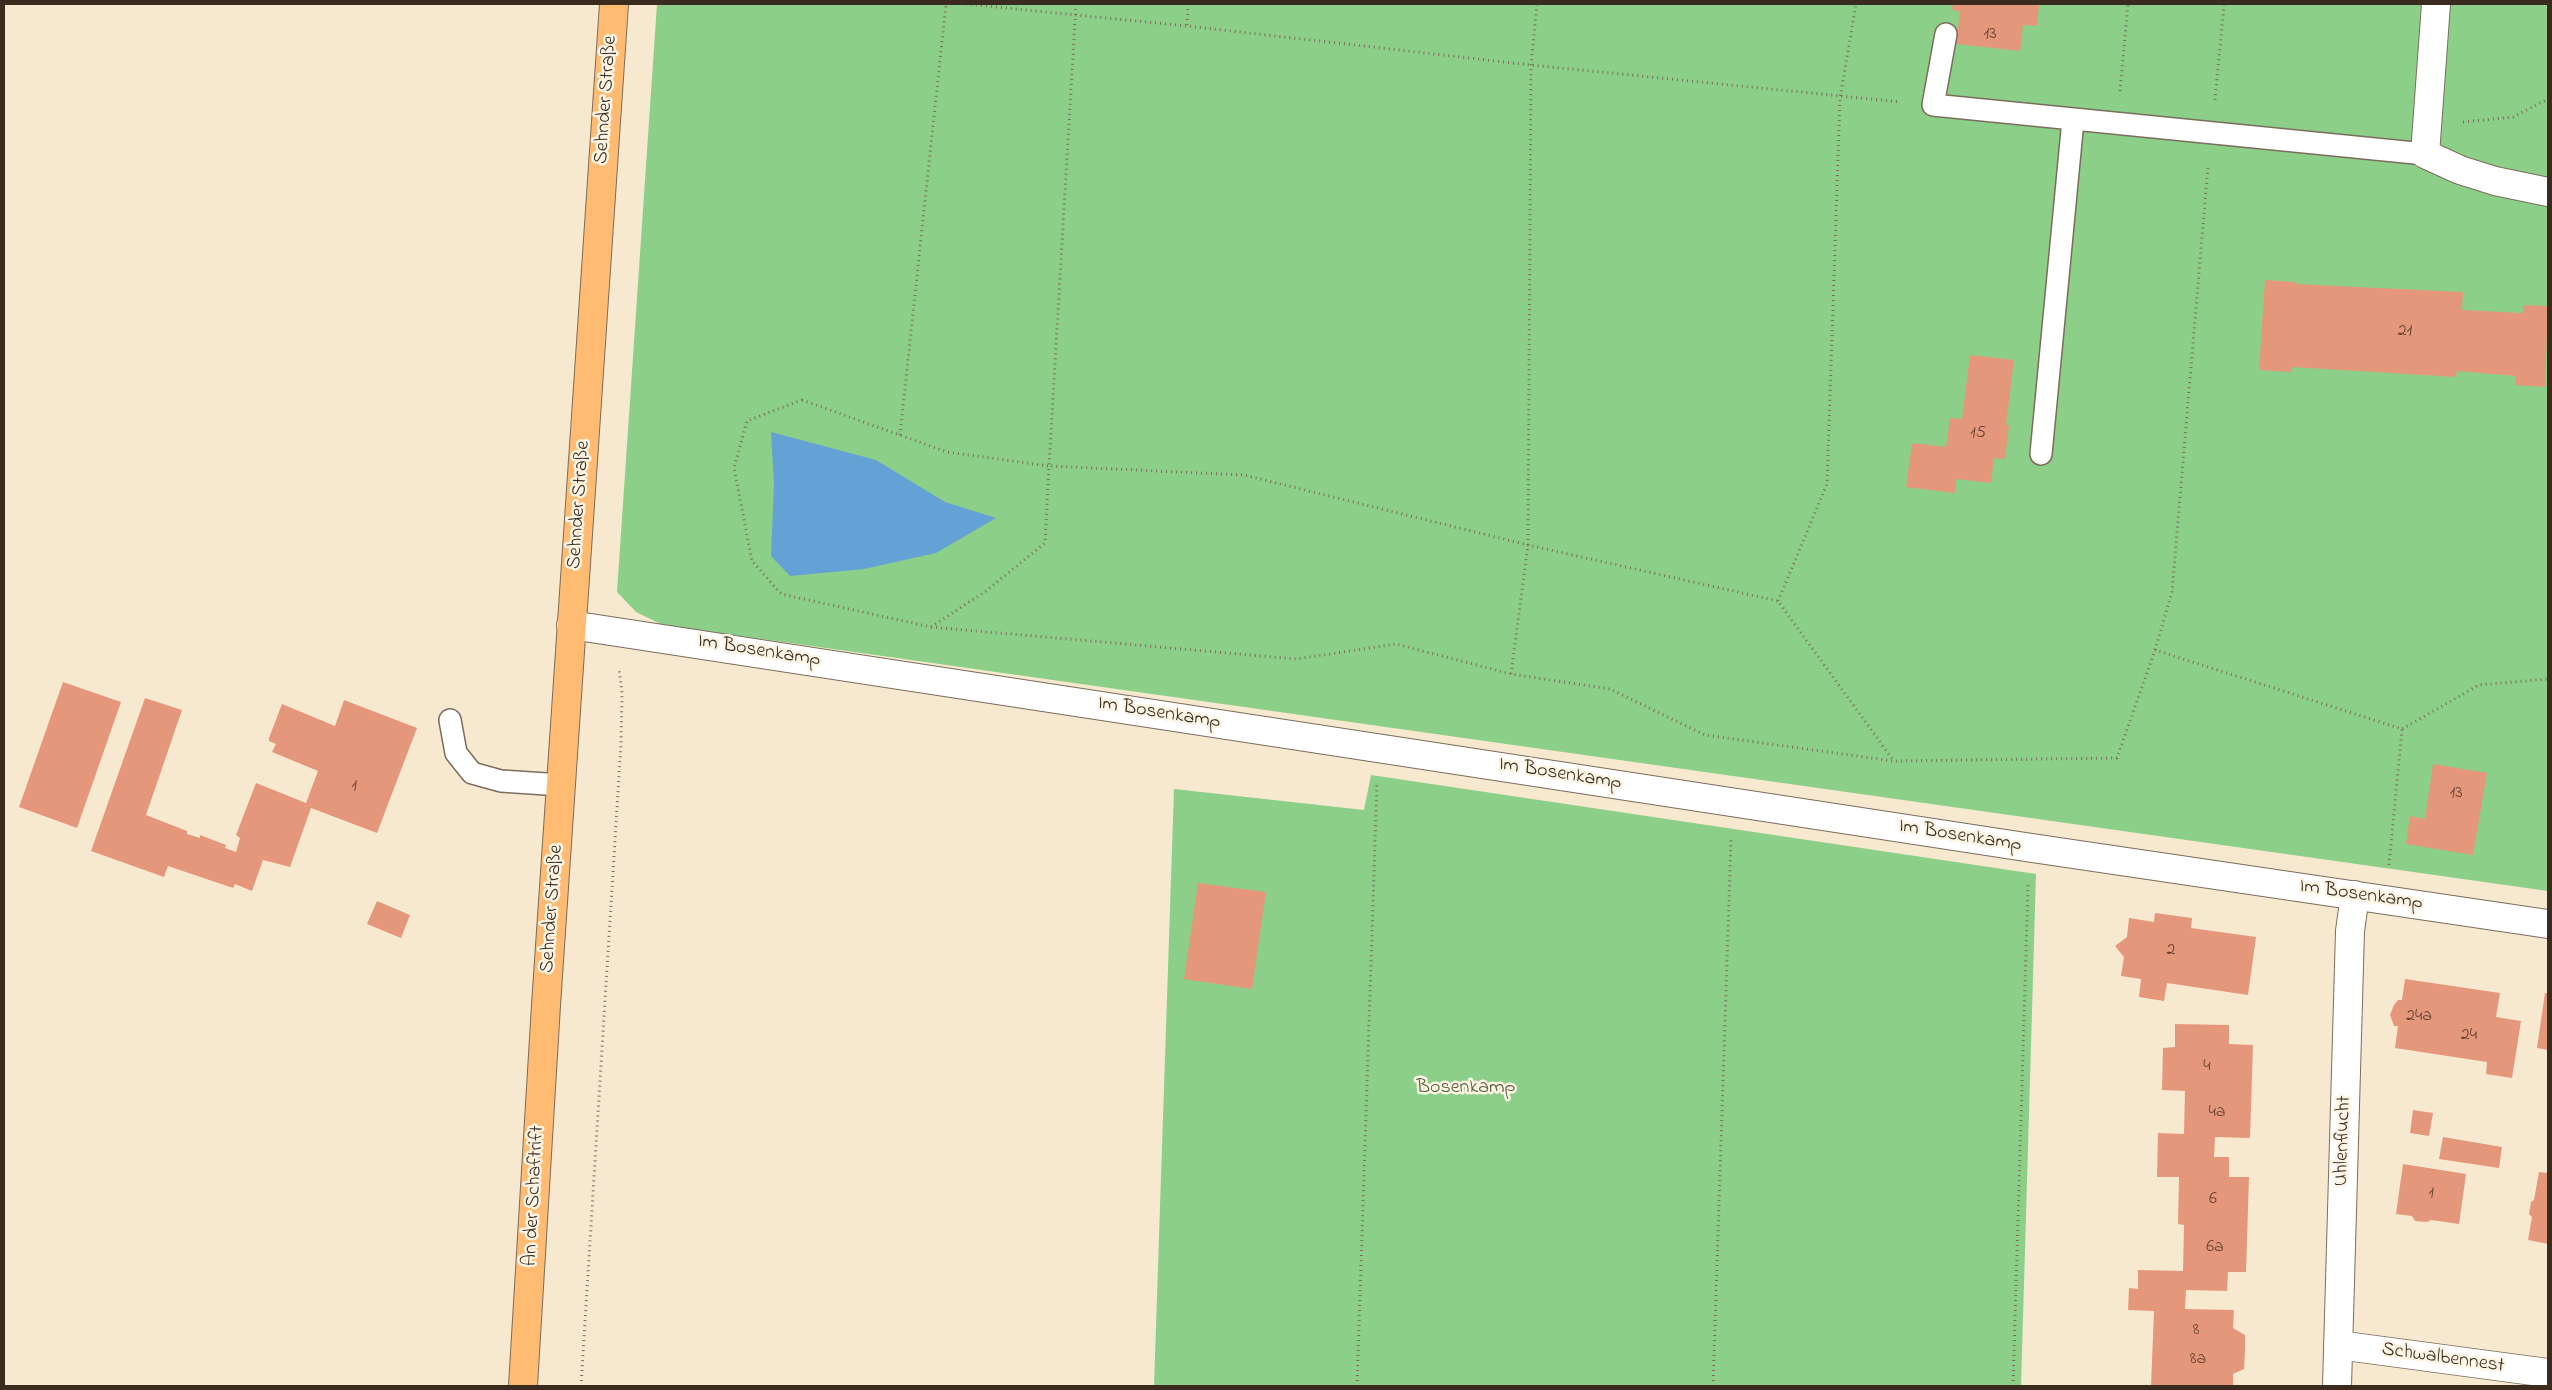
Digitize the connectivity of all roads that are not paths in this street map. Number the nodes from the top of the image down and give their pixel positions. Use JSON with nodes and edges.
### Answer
{"nodes":[{"id":1,"x":614,"y":4,"type":"edge"},
{"id":2,"x":2436,"y":4,"type":"edge"},
{"id":3,"x":1946,"y":34,"type":"dead end"},
{"id":4,"x":2073,"y":120,"type":"junction"},
{"id":5,"x":2425,"y":154,"type":"junction"},
{"id":6,"x":2548,"y":192,"type":"edge"},
{"id":7,"x":2041,"y":454,"type":"dead end"},
{"id":8,"x":571,"y":625,"type":"junction"},
{"id":9,"x":450,"y":720,"type":"dead end"},
{"id":10,"x":561,"y":785,"type":"junction"},
{"id":11,"x":2355,"y":895,"type":"junction"},
{"id":12,"x":2548,"y":924,"type":"edge"},
{"id":13,"x":546,"y":1005,"type":"joint"},
{"id":14,"x":2338,"y":1345,"type":"junction"},
{"id":15,"x":2548,"y":1374,"type":"edge"},
{"id":16,"x":523,"y":1386,"type":"edge"},
{"id":17,"x":2337,"y":1386,"type":"edge"}],
"edges":[{"from":1,"to":8,"type":"main road","name":"Sehnder Straße"},
{"from":2,"to":5,"type":"street"},
{"from":3,"to":4,"type":"lane"},
{"from":4,"to":5,"type":"lane"},
{"from":4,"to":7,"type":"lane"},
{"from":5,"to":6,"type":"street"},
{"from":8,"to":10,"type":"main road","name":"Sehnder Straße"},
{"from":8,"to":11,"type":"street","name":"Im Bosenkamp"},
{"from":9,"to":10,"type":"lane"},
{"from":10,"to":13,"type":"main road","name":"Sehnder Straße"},
{"from":11,"to":12,"type":"street","name":"Im Bosenkamp"},
{"from":11,"to":14,"type":"street","name":"Uhlenflucht"},
{"from":13,"to":16,"type":"main road","name":"An der Schaftrift"},
{"from":14,"to":15,"type":"street","name":"Schwalbennest"},
{"from":14,"to":17,"type":"street","name":"Uhlenflucht"}]}
